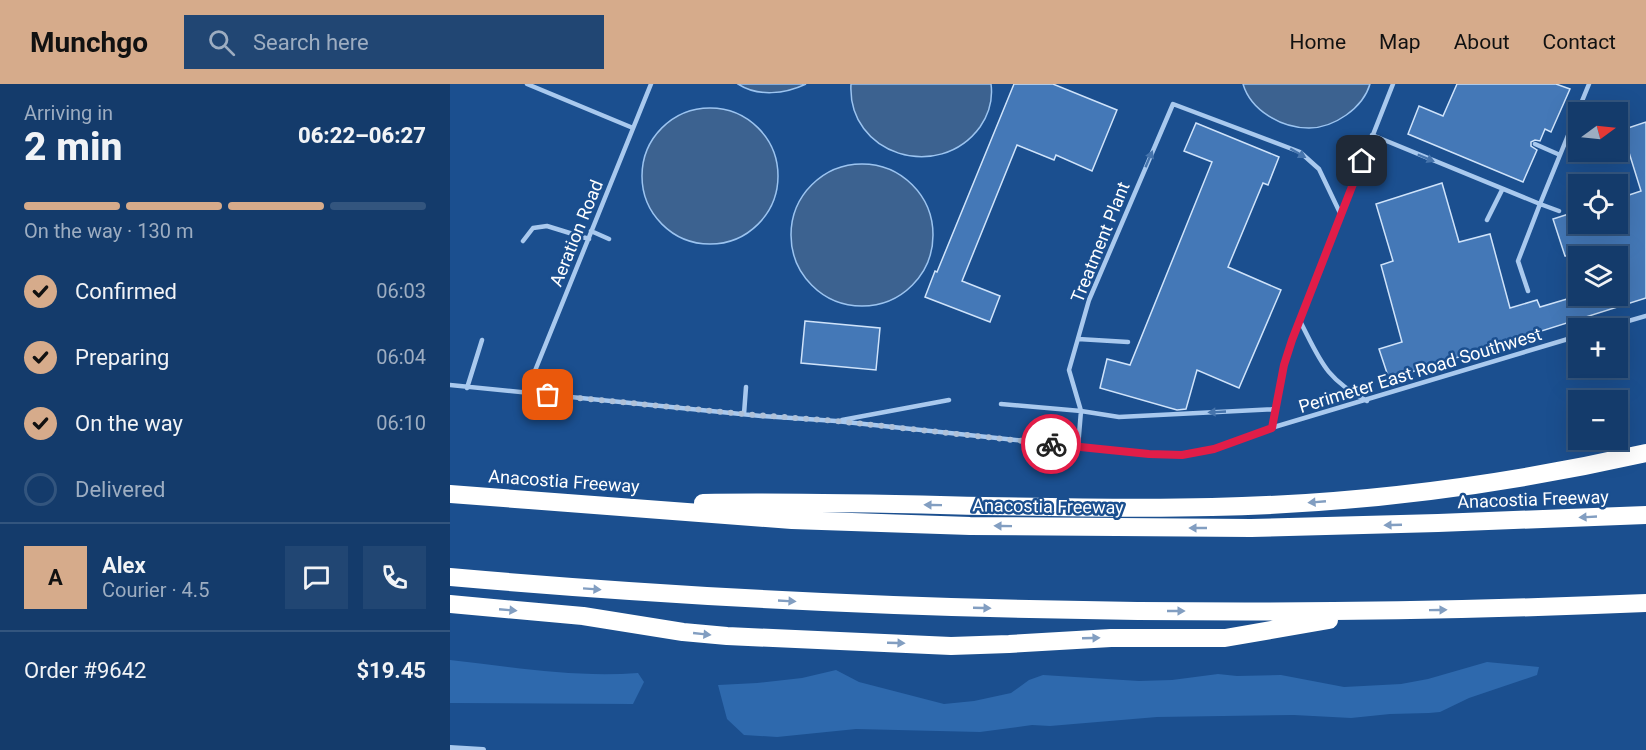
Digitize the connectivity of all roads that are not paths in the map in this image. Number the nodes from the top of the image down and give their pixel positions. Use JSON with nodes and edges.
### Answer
{"nodes":[{"id":1,"x":527,"y":84,"type":"edge"},
{"id":2,"x":651,"y":84,"type":"edge"},
{"id":3,"x":1393,"y":84,"type":"edge"},
{"id":4,"x":1589,"y":84,"type":"edge"},
{"id":5,"x":633,"y":128,"type":"junction"},
{"id":6,"x":1372,"y":135,"type":"junction"},
{"id":7,"x":1535,"y":144,"type":"dead end"},
{"id":8,"x":1560,"y":155,"type":"junction"},
{"id":9,"x":1502,"y":190,"type":"junction"},
{"id":10,"x":1540,"y":204,"type":"junction"},
{"id":11,"x":1559,"y":211,"type":"dead end"},
{"id":12,"x":1341,"y":215,"type":"junction"},
{"id":13,"x":1487,"y":220,"type":"dead end"},
{"id":14,"x":591,"y":231,"type":"junction"},
{"id":15,"x":609,"y":238,"type":"dead end"},
{"id":16,"x":589,"y":239,"type":"junction"},
{"id":17,"x":523,"y":241,"type":"dead end"},
{"id":18,"x":1528,"y":291,"type":"dead end"},
{"id":19,"x":1646,"y":316,"type":"edge"},
{"id":20,"x":1300,"y":321,"type":"junction"},
{"id":21,"x":1628,"y":321,"type":"edge"},
{"id":22,"x":1078,"y":339,"type":"junction"},
{"id":23,"x":1568,"y":339,"type":"edge"},
{"id":24,"x":482,"y":340,"type":"dead end"},
{"id":25,"x":1128,"y":342,"type":"dead end"},
{"id":26,"x":450,"y":385,"type":"edge"},
{"id":27,"x":746,"y":387,"type":"dead end"},
{"id":28,"x":467,"y":388,"type":"junction"},
{"id":29,"x":526,"y":393,"type":"junction"},
{"id":30,"x":949,"y":400,"type":"dead end"},
{"id":31,"x":1367,"y":401,"type":"junction"},
{"id":32,"x":1001,"y":404,"type":"dead end"},
{"id":33,"x":1275,"y":409,"type":"junction"},
{"id":34,"x":1081,"y":411,"type":"junction"},
{"id":35,"x":744,"y":414,"type":"junction"},
{"id":36,"x":836,"y":421,"type":"junction"},
{"id":37,"x":1272,"y":428,"type":"junction"},
{"id":38,"x":1078,"y":447,"type":"junction"},
{"id":39,"x":1646,"y":453,"type":"edge"},
{"id":40,"x":450,"y":494,"type":"edge"},
{"id":41,"x":596,"y":504,"type":"junction"},
{"id":42,"x":1646,"y":515,"type":"edge"},
{"id":43,"x":450,"y":578,"type":"edge"},
{"id":44,"x":1646,"y":603,"type":"edge"},
{"id":45,"x":450,"y":604,"type":"edge"},
{"id":46,"x":1379,"y":610,"type":"junction"},
{"id":47,"x":450,"y":748,"type":"edge"},
{"id":48,"x":483,"y":750,"type":"edge"}],
"edges":[{"from":1,"to":5,"type":"lane"},
{"from":2,"to":5,"type":"lane","name":"Aeration Road"},
{"from":3,"to":6,"type":"lane"},
{"from":4,"to":8,"type":"lane"},
{"from":5,"to":14,"type":"lane","name":"Aeration Road"},
{"from":6,"to":9,"type":"lane","one_way":true},
{"from":6,"to":12,"type":"lane"},
{"from":7,"to":8,"type":"lane"},
{"from":8,"to":10,"type":"lane"},
{"from":9,"to":10,"type":"lane"},
{"from":9,"to":13,"type":"lane"},
{"from":10,"to":11,"type":"lane"},
{"from":10,"to":18,"type":"lane"},
{"from":12,"to":20,"type":"lane"},
{"from":22,"to":12,"type":"lane","name":"Treatment Plant","one_way":true},
{"from":14,"to":15,"type":"lane"},
{"from":14,"to":16,"type":"lane","name":"Aeration Road"},
{"from":16,"to":17,"type":"lane"},
{"from":16,"to":29,"type":"lane","name":"Aeration Road"},
{"from":19,"to":21,"type":"lane"},
{"from":20,"to":31,"type":"lane"},
{"from":20,"to":33,"type":"lane"},
{"from":22,"to":25,"type":"lane"},
{"from":22,"to":34,"type":"lane","name":"Treatment Plant"},
{"from":23,"to":31,"type":"lane","name":"Perimeter East Road Southwest"},
{"from":24,"to":28,"type":"lane"},
{"from":26,"to":28,"type":"lane","name":"Perimeter East Road Southwest"},
{"from":27,"to":35,"type":"lane"},
{"from":28,"to":29,"type":"lane","name":"Perimeter East Road Southwest"},
{"from":29,"to":35,"type":"lane","name":"Perimeter East Road Southwest"},
{"from":30,"to":36,"type":"lane"},
{"from":31,"to":37,"type":"lane","name":"Perimeter East Road Southwest"},
{"from":32,"to":34,"type":"lane"},
{"from":33,"to":34,"type":"lane","one_way":true},
{"from":33,"to":37,"type":"lane"},
{"from":34,"to":38,"type":"lane"},
{"from":35,"to":36,"type":"lane","name":"Perimeter East Road Southwest"},
{"from":36,"to":38,"type":"lane","name":"Perimeter East Road Southwest"},
{"from":37,"to":38,"type":"lane","name":"Perimeter East Road Southwest"},
{"from":39,"to":41,"type":"highway","one_way":true},
{"from":40,"to":41,"type":"highway","name":"Anacostia Freeway"},
{"from":42,"to":41,"type":"highway","name":"Anacostia Freeway","one_way":true},
{"from":43,"to":46,"type":"highway","one_way":true},
{"from":46,"to":44,"type":"highway","one_way":true},
{"from":45,"to":46,"type":"highway","one_way":true},
{"from":47,"to":48,"type":"street"}]}
